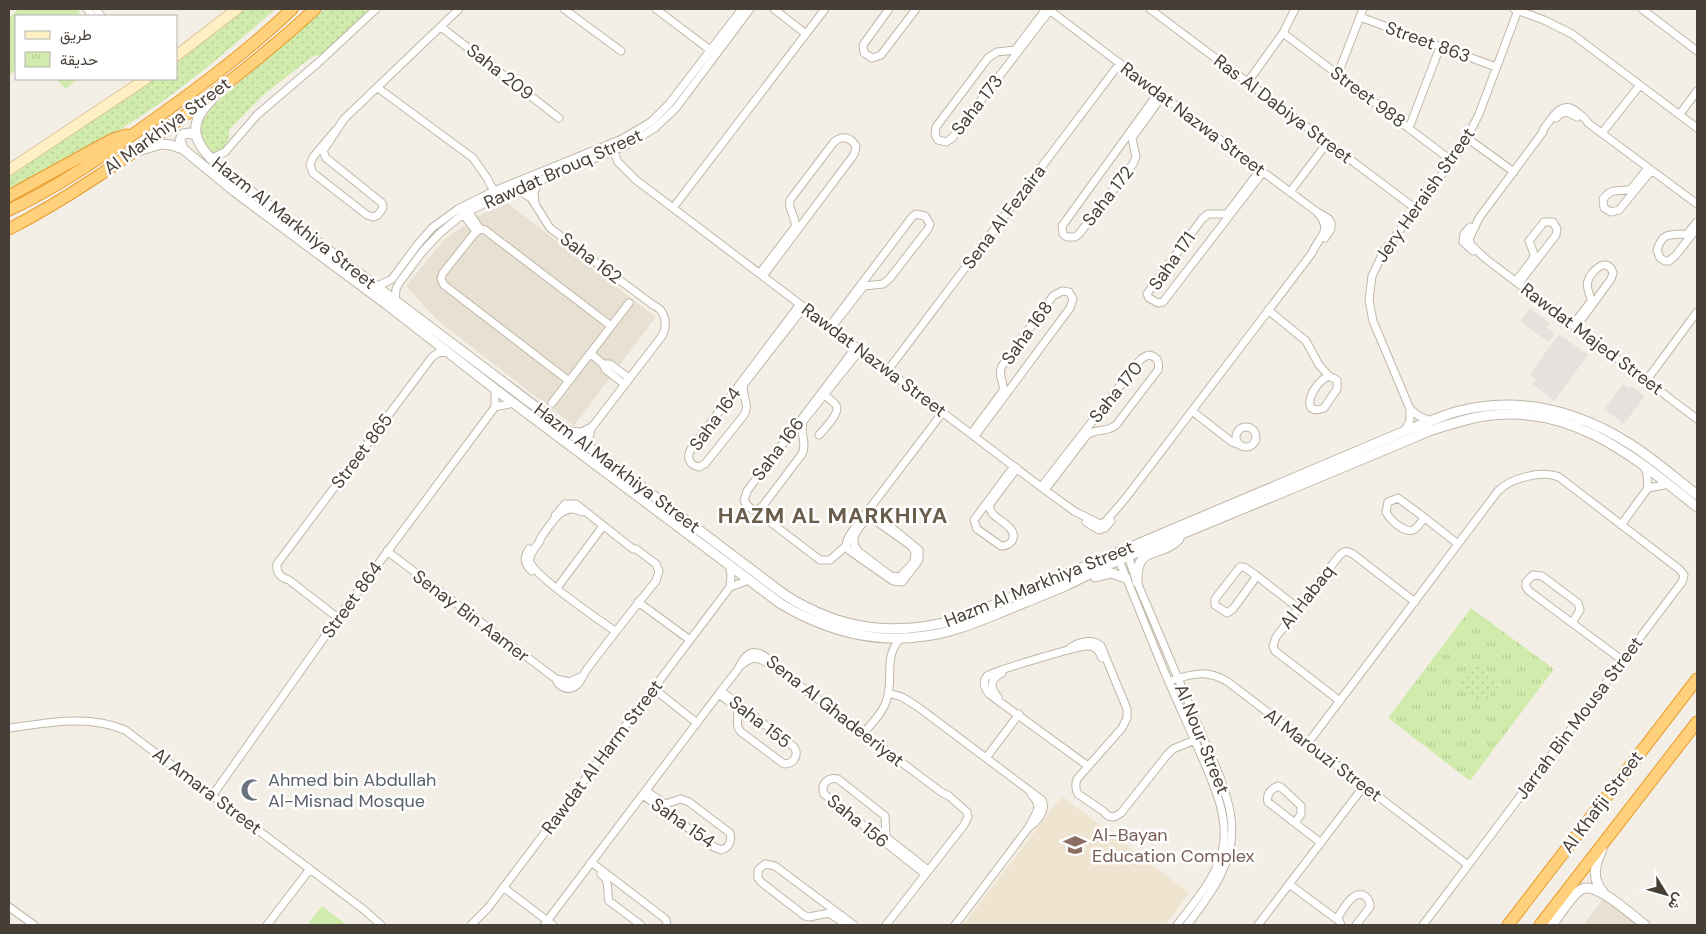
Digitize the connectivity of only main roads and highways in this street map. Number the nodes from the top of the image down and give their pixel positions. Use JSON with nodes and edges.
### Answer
{"nodes":[{"id":1,"x":236,"y":9,"type":"edge"},
{"id":2,"x":292,"y":9,"type":"edge"},
{"id":3,"x":315,"y":9,"type":"edge"},
{"id":4,"x":178,"y":54,"type":"edge"},
{"id":5,"x":145,"y":80,"type":"edge"},
{"id":6,"x":132,"y":135,"type":"junction"},
{"id":7,"x":9,"y":170,"type":"edge"},
{"id":8,"x":9,"y":196,"type":"edge"},
{"id":9,"x":9,"y":210,"type":"edge"},
{"id":10,"x":9,"y":229,"type":"edge"},
{"id":11,"x":1697,"y":679,"type":"edge"},
{"id":12,"x":1697,"y":722,"type":"edge"},
{"id":13,"x":1508,"y":925,"type":"edge"},
{"id":14,"x":1540,"y":925,"type":"edge"}],
"edges":[{"from":1,"to":4,"type":"main road"},
{"from":2,"to":6,"type":"highway","name":"Al Markhiya Street"},
{"from":3,"to":10,"type":"highway","name":"Al Markhiya Street"},
{"from":5,"to":7,"type":"main road"},
{"from":6,"to":8,"type":"highway"},
{"from":6,"to":9,"type":"highway","name":"Al Markhiya Street"},
{"from":11,"to":13,"type":"highway","name":"Al Khafji Street"},
{"from":12,"to":14,"type":"highway","name":"Al Khafji Street"}]}
